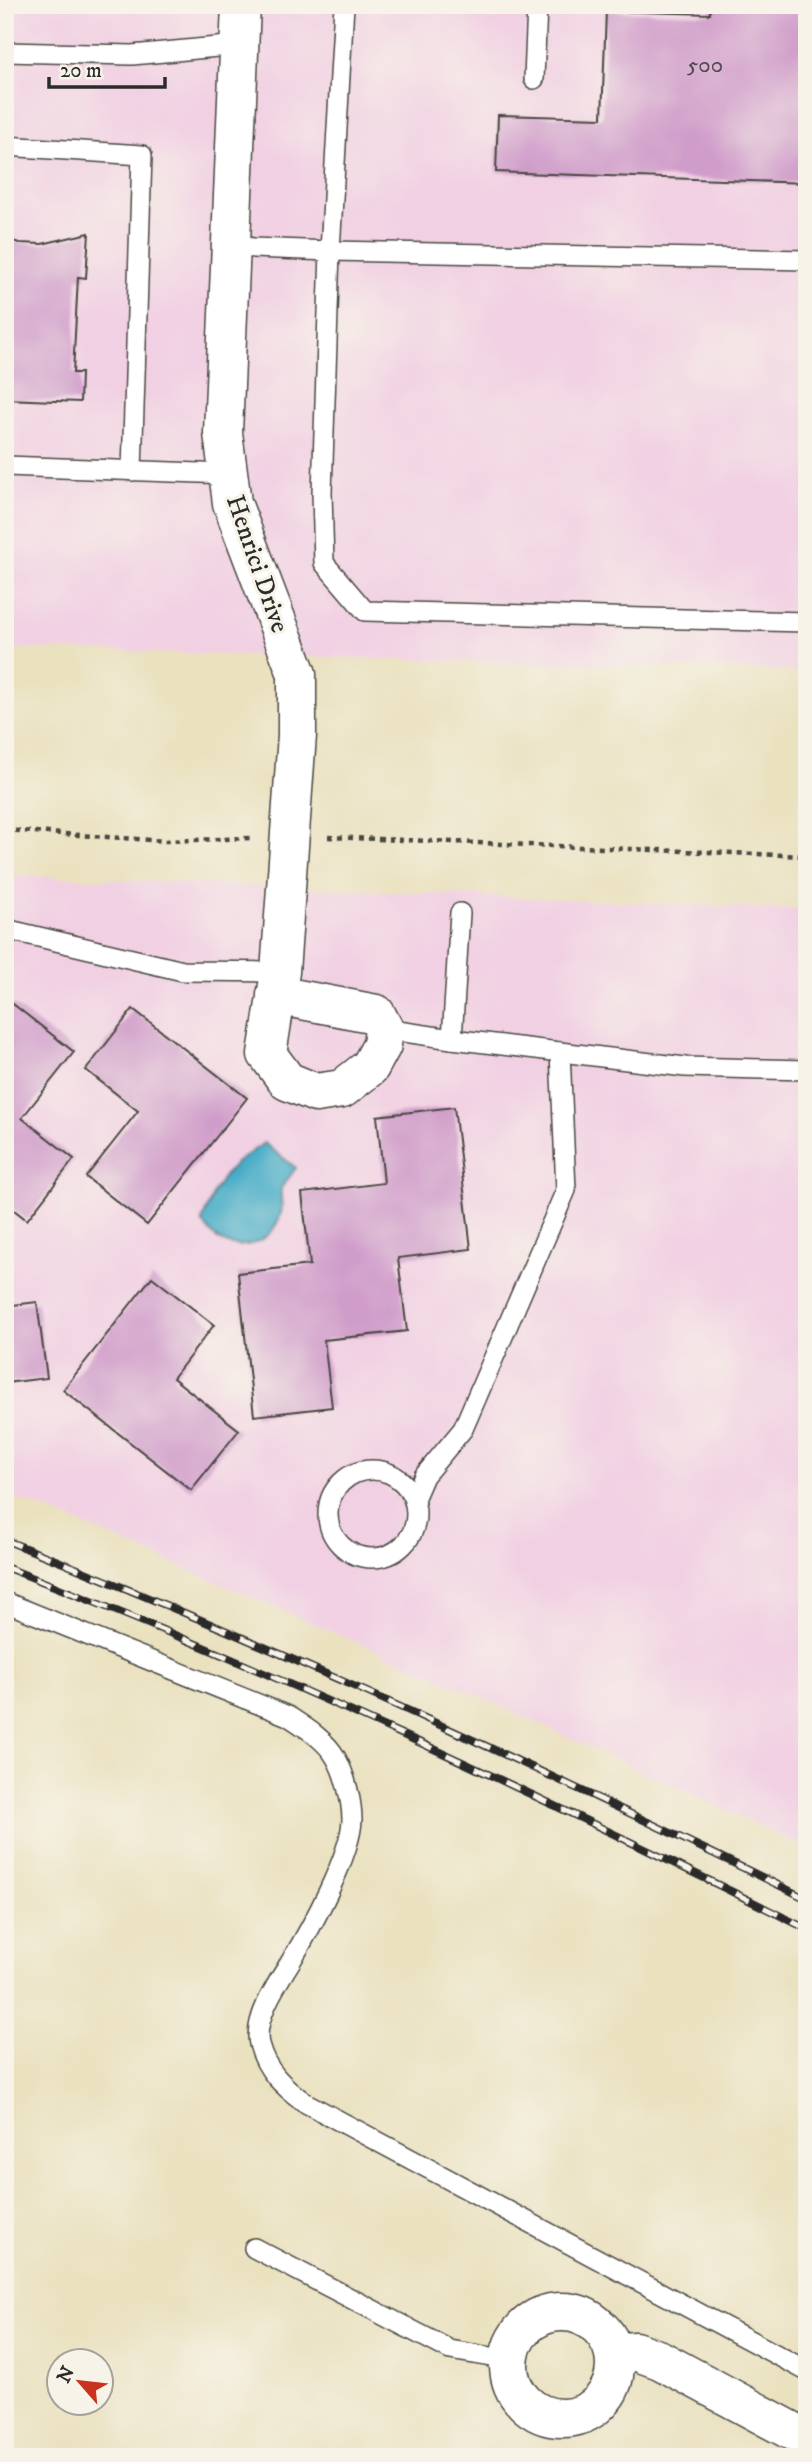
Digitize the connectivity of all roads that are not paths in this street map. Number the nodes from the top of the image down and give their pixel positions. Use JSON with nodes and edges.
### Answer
{"nodes":[{"id":1,"x":241,"y":5,"type":"edge"},
{"id":2,"x":344,"y":5,"type":"edge"},
{"id":3,"x":537,"y":5,"type":"edge"},
{"id":4,"x":239,"y":45,"type":"junction"},
{"id":5,"x":5,"y":52,"type":"edge"},
{"id":6,"x":534,"y":79,"type":"dead end"},
{"id":7,"x":5,"y":146,"type":"edge"},
{"id":8,"x":230,"y":247,"type":"junction"},
{"id":9,"x":330,"y":251,"type":"junction"},
{"id":10,"x":807,"y":260,"type":"edge"},
{"id":11,"x":5,"y":466,"type":"edge"},
{"id":12,"x":132,"y":471,"type":"junction"},
{"id":13,"x":228,"y":474,"type":"junction"},
{"id":14,"x":807,"y":622,"type":"edge"},
{"id":15,"x":460,"y":914,"type":"dead end"},
{"id":16,"x":5,"y":929,"type":"edge"},
{"id":17,"x":278,"y":983,"type":"junction"},
{"id":18,"x":384,"y":1029,"type":"junction"},
{"id":19,"x":452,"y":1040,"type":"junction"},
{"id":20,"x":560,"y":1052,"type":"junction"},
{"id":21,"x":807,"y":1070,"type":"edge"},
{"id":22,"x":414,"y":1499,"type":"junction"},
{"id":23,"x":5,"y":1602,"type":"edge"},
{"id":24,"x":254,"y":2248,"type":"dead end"},
{"id":25,"x":615,"y":2353,"type":"junction"},
{"id":26,"x":509,"y":2360,"type":"junction"},
{"id":27,"x":807,"y":2371,"type":"edge"},
{"id":28,"x":807,"y":2439,"type":"edge"}],
"edges":[{"from":1,"to":4,"type":"street","name":"Henrici Drive"},
{"from":2,"to":9,"type":"lane"},
{"from":3,"to":6,"type":"lane"},
{"from":4,"to":5,"type":"lane"},
{"from":4,"to":8,"type":"street","name":"Henrici Drive"},
{"from":7,"to":12,"type":"lane"},
{"from":8,"to":9,"type":"lane"},
{"from":8,"to":13,"type":"street","name":"Henrici Drive"},
{"from":9,"to":10,"type":"lane"},
{"from":9,"to":14,"type":"lane"},
{"from":11,"to":12,"type":"lane"},
{"from":12,"to":13,"type":"lane"},
{"from":13,"to":17,"type":"street","name":"Henrici Drive"},
{"from":15,"to":19,"type":"lane"},
{"from":16,"to":17,"type":"lane"},
{"from":17,"to":18,"type":"street"},
{"from":17,"to":18,"type":"street","name":"Henrici Drive"},
{"from":18,"to":19,"type":"lane"},
{"from":19,"to":20,"type":"lane"},
{"from":20,"to":21,"type":"lane"},
{"from":20,"to":22,"type":"lane"},
{"from":22,"to":22,"type":"lane"},
{"from":23,"to":27,"type":"lane"},
{"from":24,"to":26,"type":"lane"},
{"from":25,"to":26,"type":"street"},
{"from":25,"to":26,"type":"street"},
{"from":25,"to":28,"type":"street"}]}
